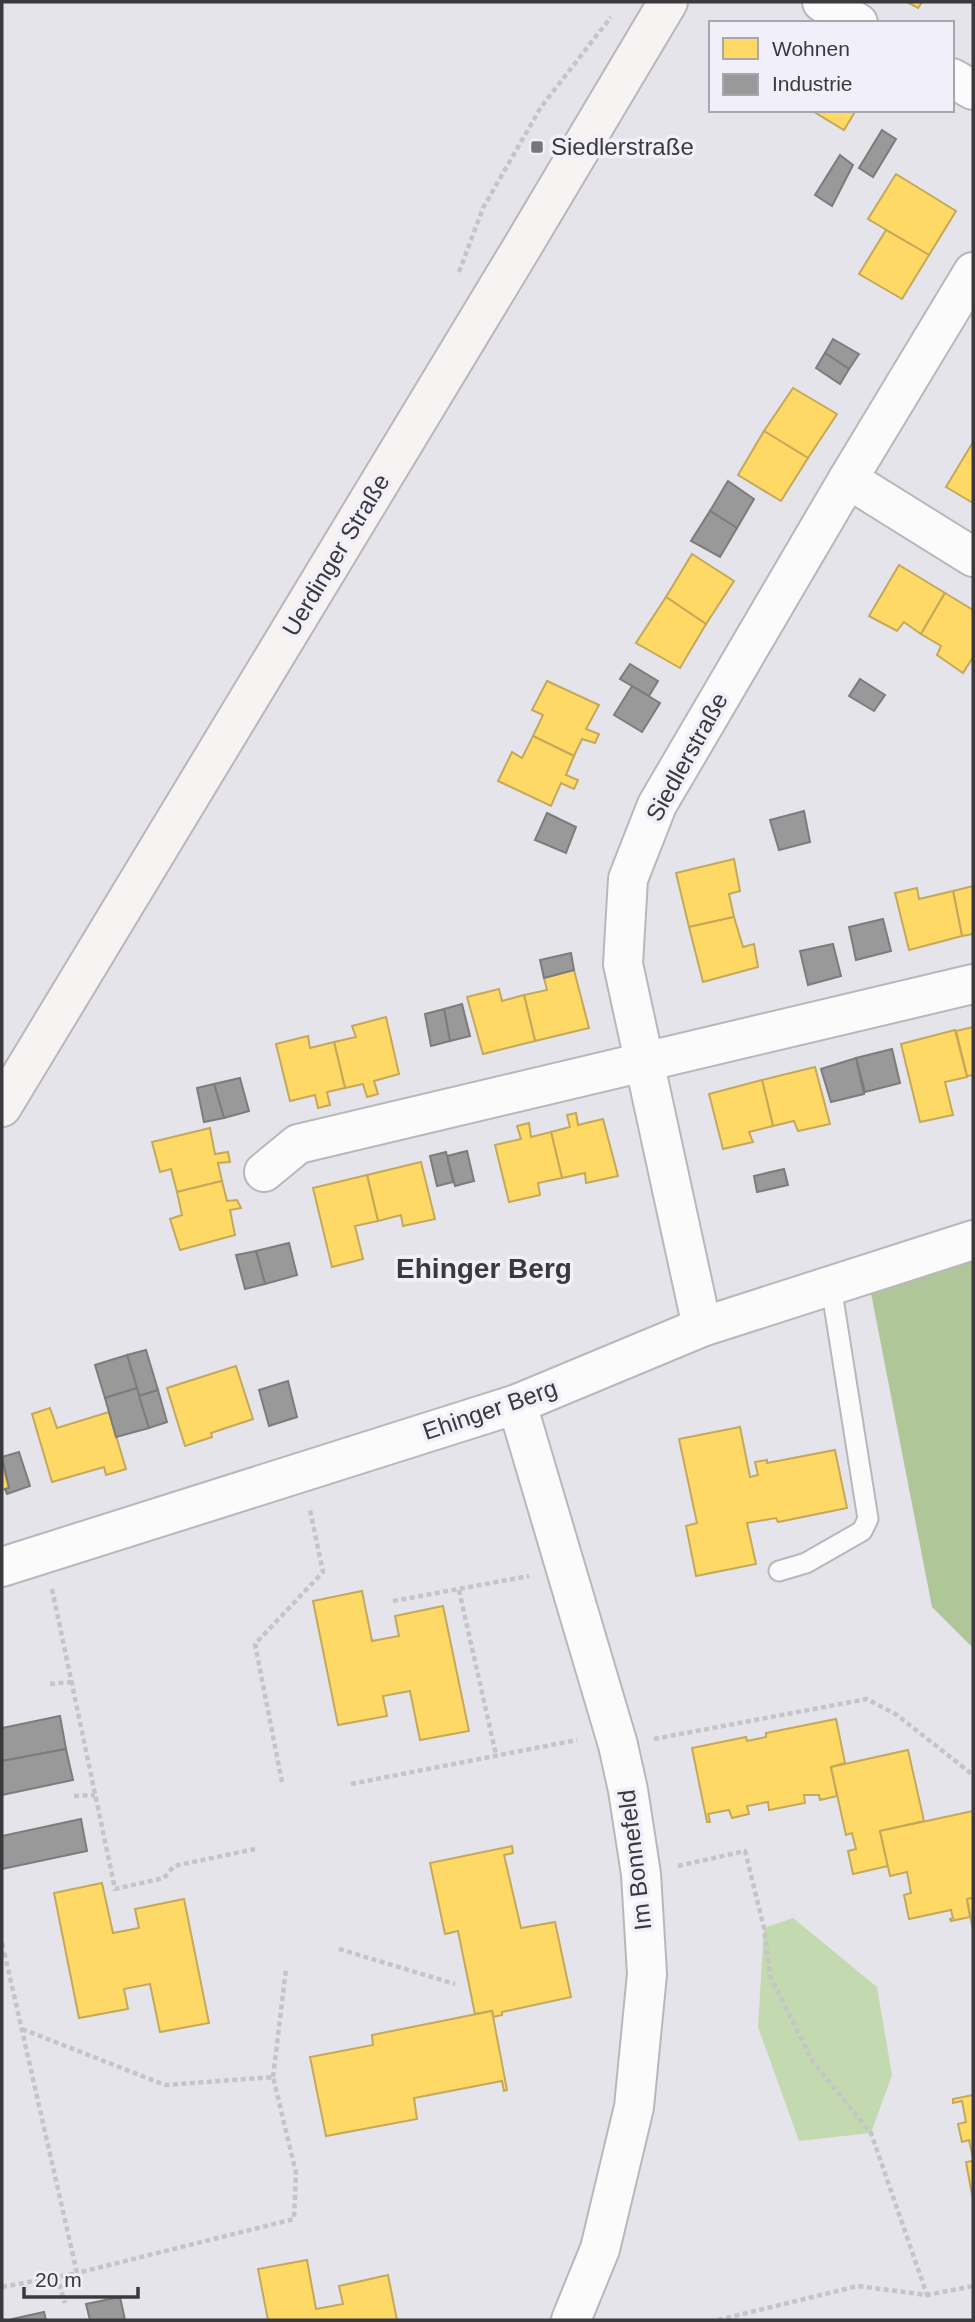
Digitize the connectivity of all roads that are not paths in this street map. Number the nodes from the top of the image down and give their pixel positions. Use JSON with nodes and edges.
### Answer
{"nodes":[{"id":1,"x":668,"y":2,"type":"edge"},
{"id":2,"x":822,"y":2,"type":"edge"},
{"id":3,"x":855,"y":21,"type":"edge"},
{"id":4,"x":954,"y":79,"type":"edge"},
{"id":5,"x":973,"y":90,"type":"edge"},
{"id":6,"x":973,"y":272,"type":"edge"},
{"id":7,"x":848,"y":479,"type":"junction"},
{"id":8,"x":973,"y":557,"type":"edge"},
{"id":9,"x":973,"y":984,"type":"edge"},
{"id":10,"x":643,"y":1062,"type":"junction"},
{"id":11,"x":2,"y":1107,"type":"edge"},
{"id":12,"x":264,"y":1172,"type":"dead end"},
{"id":13,"x":973,"y":1240,"type":"edge"},
{"id":14,"x":831,"y":1286,"type":"junction"},
{"id":15,"x":702,"y":1326,"type":"junction"},
{"id":16,"x":517,"y":1404,"type":"junction"},
{"id":17,"x":2,"y":1567,"type":"edge"},
{"id":18,"x":779,"y":1571,"type":"dead end"},
{"id":19,"x":572,"y":2320,"type":"edge"}],
"edges":[{"from":1,"to":11,"type":"main road","name":"Uerdinger Straße"},
{"from":2,"to":3,"type":"street"},
{"from":4,"to":5,"type":"street"},
{"from":6,"to":7,"type":"street","name":"Siedlerstraße"},
{"from":7,"to":8,"type":"street"},
{"from":7,"to":10,"type":"street","name":"Siedlerstraße"},
{"from":9,"to":10,"type":"street"},
{"from":10,"to":12,"type":"street"},
{"from":10,"to":15,"type":"street","name":"Siedlerstraße"},
{"from":13,"to":14,"type":"street","name":"Ehinger Berg"},
{"from":14,"to":15,"type":"street","name":"Ehinger Berg"},
{"from":14,"to":18,"type":"lane"},
{"from":15,"to":16,"type":"street","name":"Ehinger Berg"},
{"from":16,"to":17,"type":"street","name":"Ehinger Berg"},
{"from":16,"to":19,"type":"street","name":"Im Bonnefeld"}]}
